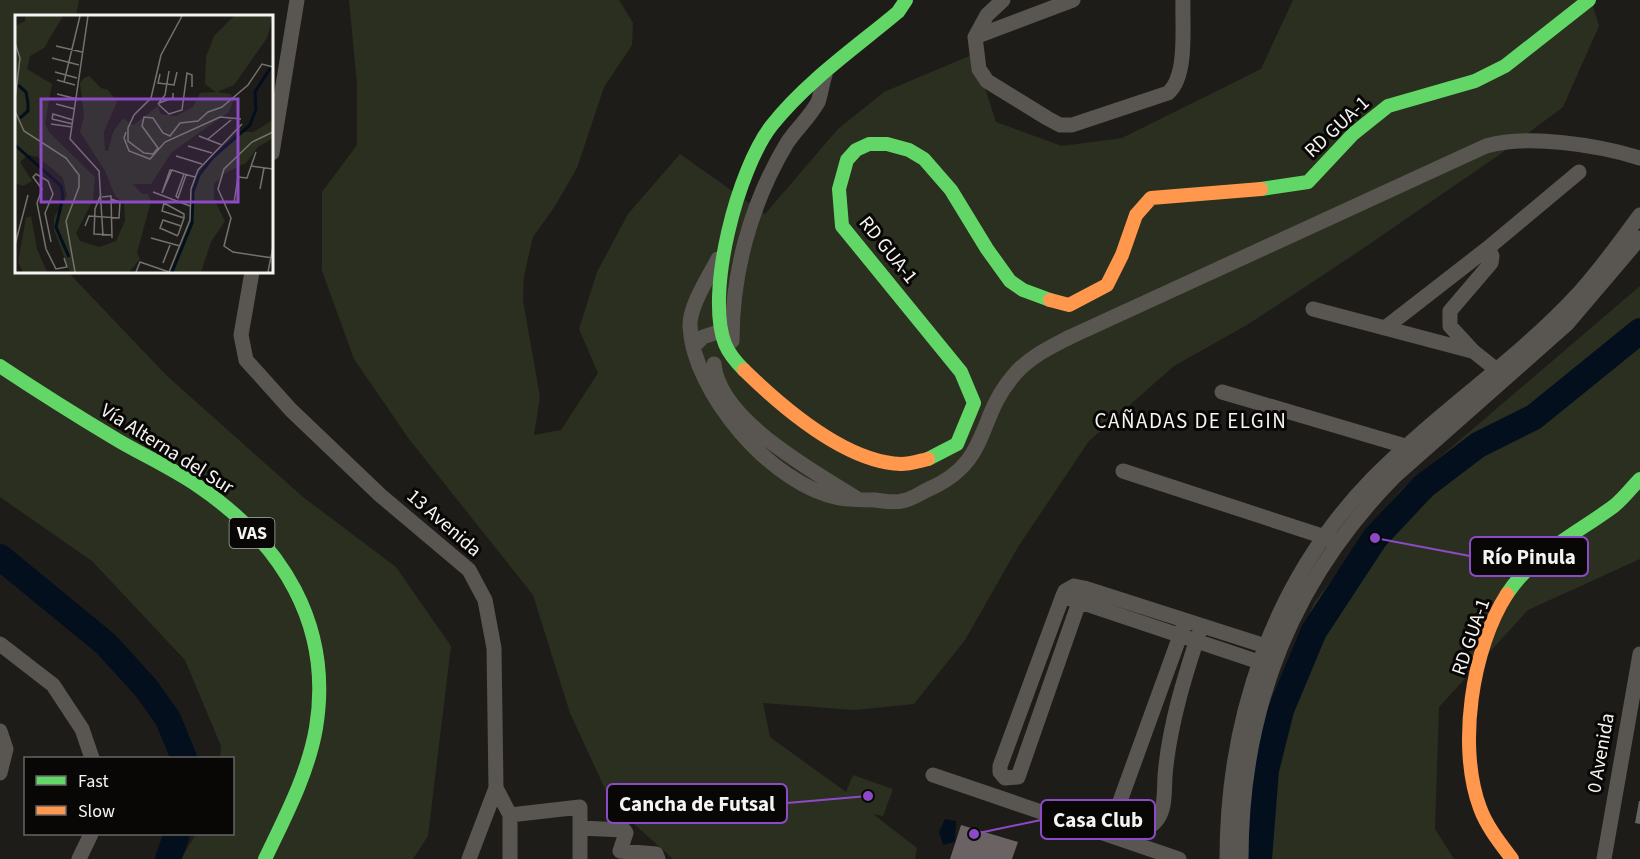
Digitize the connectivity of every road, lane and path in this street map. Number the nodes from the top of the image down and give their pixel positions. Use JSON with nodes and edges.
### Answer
{"nodes":[{"id":1,"x":297,"y":0,"type":"edge"},
{"id":2,"x":906,"y":0,"type":"edge"},
{"id":3,"x":1004,"y":0,"type":"edge"},
{"id":4,"x":1073,"y":0,"type":"edge"},
{"id":5,"x":1183,"y":0,"type":"edge"},
{"id":6,"x":1589,"y":0,"type":"edge"},
{"id":7,"x":975,"y":37,"type":"junction"},
{"id":8,"x":825,"y":75,"type":"junction"},
{"id":9,"x":277,"y":83,"type":"edge"},
{"id":10,"x":273,"y":139,"type":"edge"},
{"id":11,"x":1640,"y":158,"type":"edge"},
{"id":12,"x":1579,"y":171,"type":"dead end"},
{"id":13,"x":1640,"y":215,"type":"edge"},
{"id":14,"x":1640,"y":238,"type":"edge"},
{"id":15,"x":726,"y":244,"type":"junction"},
{"id":16,"x":1488,"y":248,"type":"junction"},
{"id":17,"x":252,"y":273,"type":"edge"},
{"id":18,"x":1312,"y":309,"type":"dead end"},
{"id":19,"x":1385,"y":328,"type":"junction"},
{"id":20,"x":727,"y":336,"type":"junction"},
{"id":21,"x":693,"y":347,"type":"junction"},
{"id":22,"x":1473,"y":351,"type":"junction"},
{"id":23,"x":714,"y":364,"type":"dead end"},
{"id":24,"x":0,"y":366,"type":"edge"},
{"id":25,"x":1502,"y":374,"type":"junction"},
{"id":26,"x":1222,"y":392,"type":"dead end"},
{"id":27,"x":1415,"y":448,"type":"junction"},
{"id":28,"x":1123,"y":471,"type":"dead end"},
{"id":29,"x":1640,"y":479,"type":"edge"},
{"id":30,"x":858,"y":500,"type":"junction"},
{"id":31,"x":1332,"y":539,"type":"junction"},
{"id":32,"x":1082,"y":595,"type":"junction"},
{"id":33,"x":1183,"y":629,"type":"junction"},
{"id":34,"x":1199,"y":634,"type":"junction"},
{"id":35,"x":0,"y":644,"type":"edge"},
{"id":36,"x":1264,"y":646,"type":"junction"},
{"id":37,"x":1279,"y":650,"type":"junction"},
{"id":38,"x":1640,"y":654,"type":"edge"},
{"id":39,"x":1266,"y":664,"type":"junction"},
{"id":40,"x":0,"y":731,"type":"edge"},
{"id":41,"x":91,"y":757,"type":"edge"},
{"id":42,"x":0,"y":773,"type":"edge"},
{"id":43,"x":933,"y":775,"type":"dead end"},
{"id":44,"x":496,"y":788,"type":"junction"},
{"id":45,"x":510,"y":815,"type":"junction"},
{"id":46,"x":580,"y":828,"type":"junction"},
{"id":47,"x":90,"y":835,"type":"edge"},
{"id":48,"x":79,"y":859,"type":"edge"},
{"id":49,"x":265,"y":859,"type":"edge"},
{"id":50,"x":469,"y":859,"type":"edge"},
{"id":51,"x":510,"y":859,"type":"edge"},
{"id":52,"x":580,"y":859,"type":"edge"},
{"id":53,"x":658,"y":859,"type":"edge"},
{"id":54,"x":1179,"y":859,"type":"edge"},
{"id":55,"x":1227,"y":859,"type":"edge"},
{"id":56,"x":1241,"y":859,"type":"edge"},
{"id":57,"x":1512,"y":859,"type":"edge"},
{"id":58,"x":1604,"y":859,"type":"edge"}],
"edges":[{"from":1,"to":9,"type":"street"},
{"from":2,"to":8,"type":"main road","name":"RD GUA-1"},
{"from":3,"to":7,"type":"street"},
{"from":4,"to":7,"type":"street"},
{"from":5,"to":7,"type":"street"},
{"from":6,"to":20,"type":"main road","name":"RD GUA-1"},
{"from":8,"to":15,"type":"main road","name":"RD GUA-1"},
{"from":8,"to":20,"type":"street"},
{"from":9,"to":10,"type":"street"},
{"from":11,"to":30,"type":"street"},
{"from":12,"to":16,"type":"street"},
{"from":13,"to":25,"type":"street"},
{"from":14,"to":25,"type":"street"},
{"from":15,"to":20,"type":"main road","name":"RD GUA-1"},
{"from":15,"to":21,"type":"street"},
{"from":16,"to":19,"type":"street"},
{"from":16,"to":22,"type":"street"},
{"from":17,"to":44,"type":"street","name":"13 Avenida"},
{"from":18,"to":19,"type":"street"},
{"from":19,"to":22,"type":"street"},
{"from":20,"to":21,"type":"street"},
{"from":21,"to":30,"type":"street"},
{"from":22,"to":25,"type":"street"},
{"from":23,"to":30,"type":"street"},
{"from":24,"to":49,"type":"main road","name":"Vía Alterna del Sur","number":"VAS"},
{"from":25,"to":27,"type":"street"},
{"from":26,"to":27,"type":"street"},
{"from":27,"to":31,"type":"street"},
{"from":28,"to":31,"type":"street"},
{"from":29,"to":57,"type":"main road","name":"RD GUA-1"},
{"from":31,"to":36,"type":"street"},
{"from":31,"to":37,"type":"street"},
{"from":32,"to":32,"type":"street"},
{"from":32,"to":33,"type":"street"},
{"from":33,"to":34,"type":"street"},
{"from":33,"to":34,"type":"street"},
{"from":34,"to":36,"type":"street"},
{"from":34,"to":39,"type":"street"},
{"from":35,"to":41,"type":"street"},
{"from":36,"to":37,"type":"street"},
{"from":36,"to":39,"type":"street"},
{"from":37,"to":39,"type":"street"},
{"from":38,"to":58,"type":"street","name":"0 Avenida"},
{"from":39,"to":55,"type":"street"},
{"from":39,"to":56,"type":"street"},
{"from":40,"to":42,"type":"street"},
{"from":43,"to":54,"type":"street"},
{"from":44,"to":45,"type":"street","name":"13 Avenida"},
{"from":44,"to":50,"type":"street"},
{"from":45,"to":46,"type":"street"},
{"from":45,"to":51,"type":"street","name":"13 Avenida"},
{"from":46,"to":52,"type":"street"},
{"from":46,"to":53,"type":"street"},
{"from":47,"to":48,"type":"street"}]}
